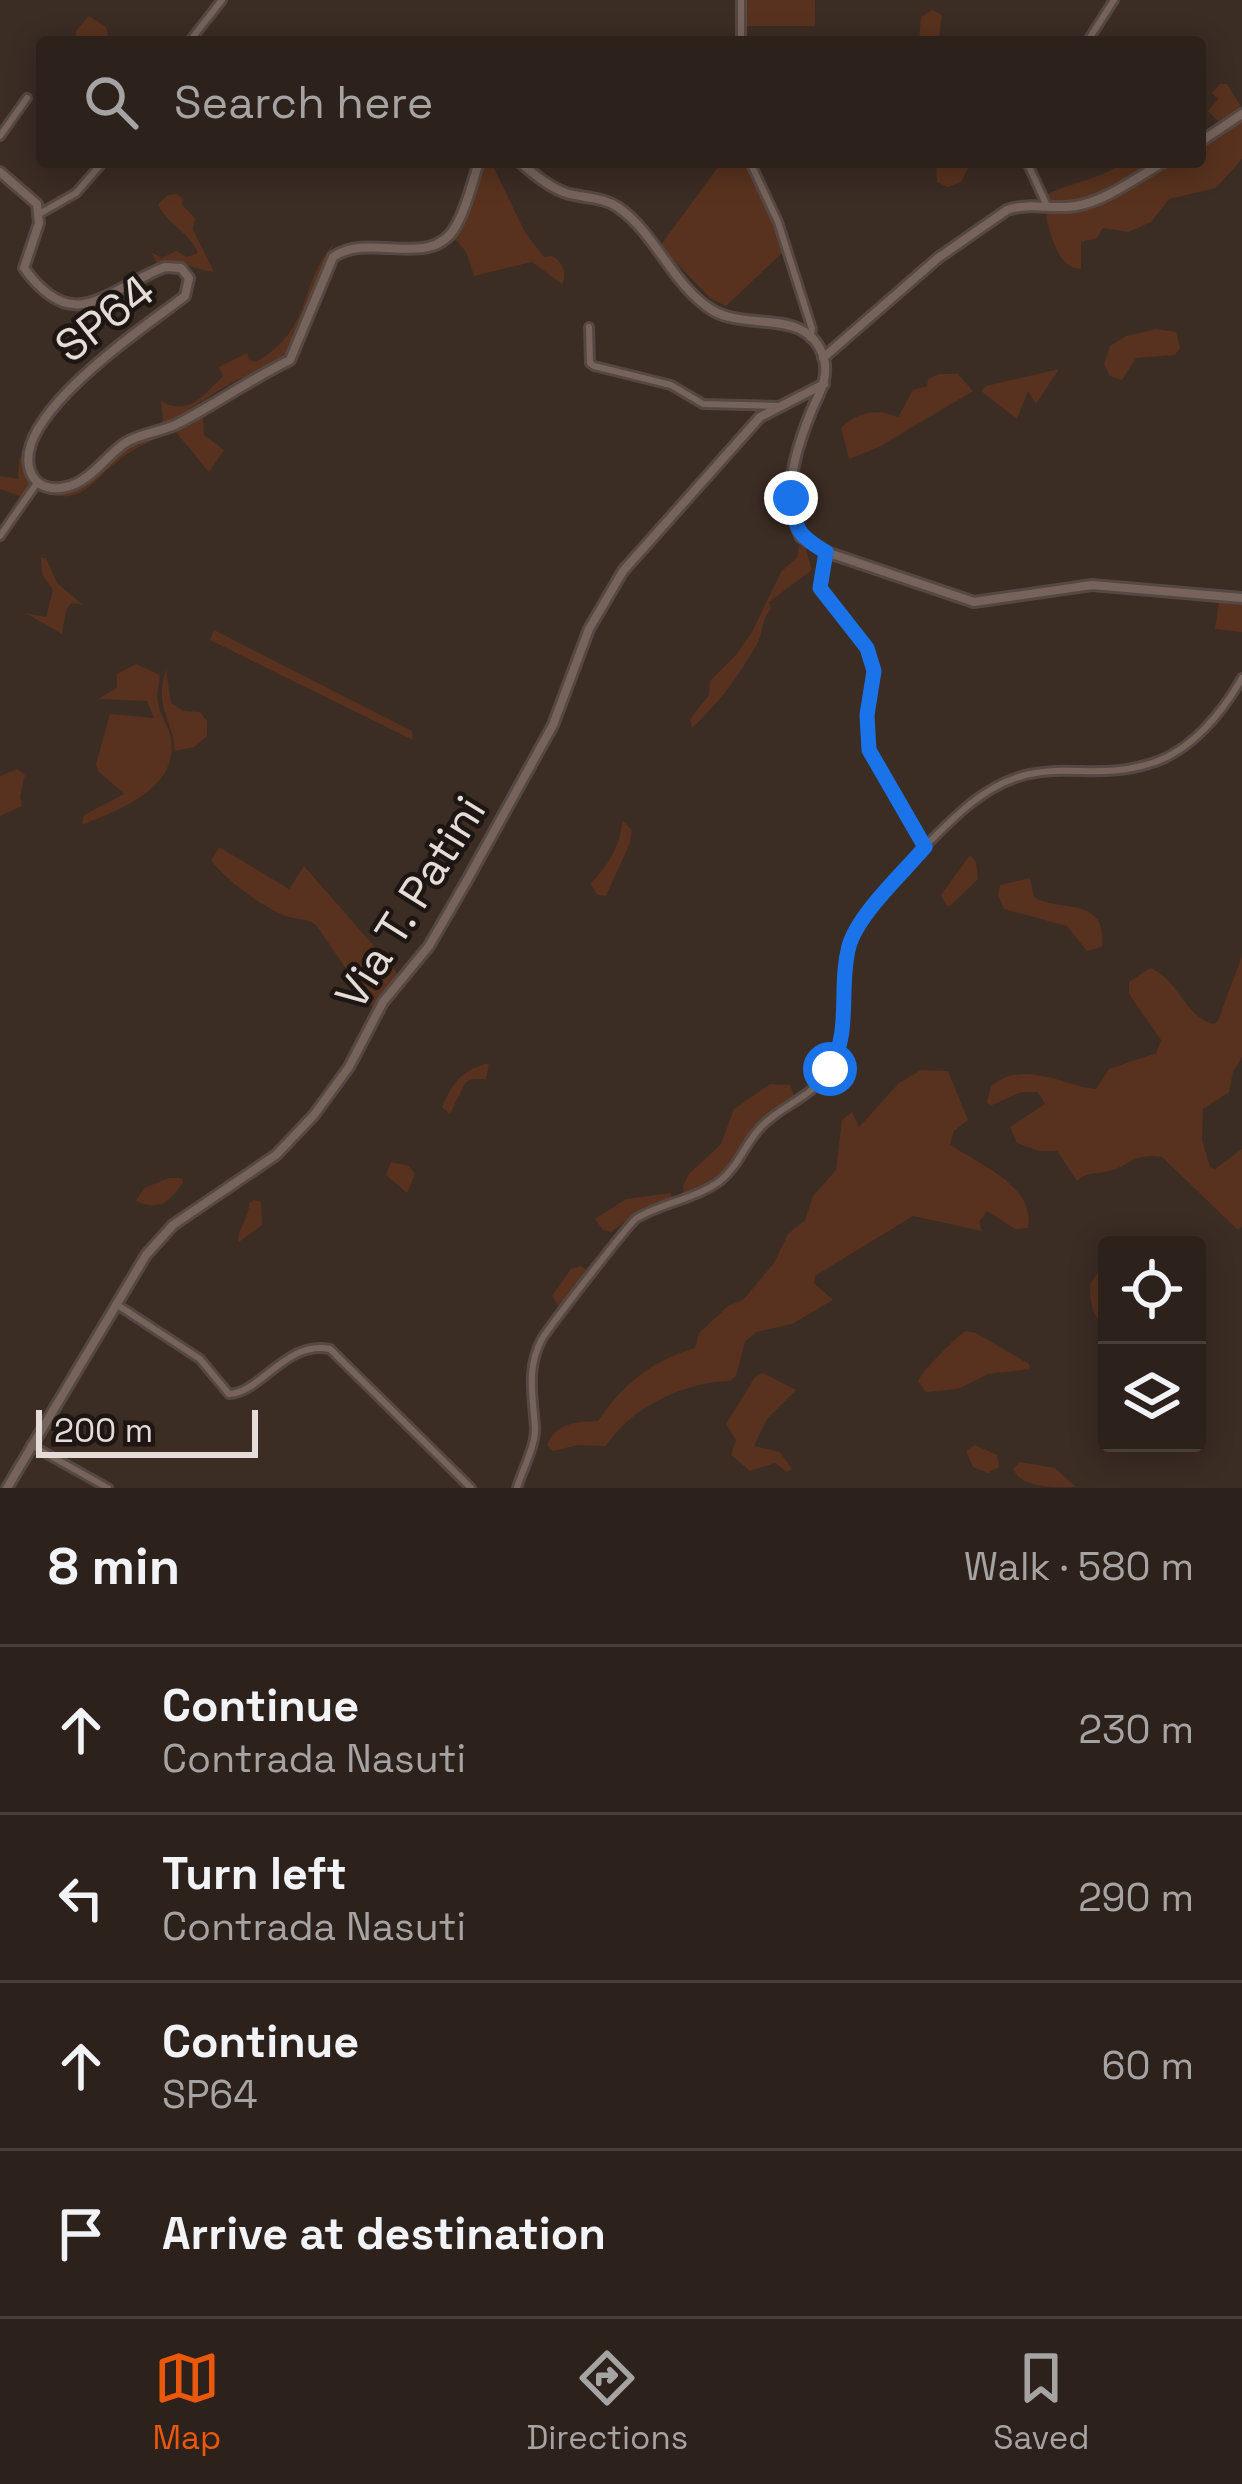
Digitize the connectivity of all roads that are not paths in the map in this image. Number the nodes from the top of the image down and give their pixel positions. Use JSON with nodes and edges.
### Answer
{"nodes":[{"id":1,"x":222,"y":0,"type":"edge"},
{"id":2,"x":740,"y":0,"type":"edge"},
{"id":3,"x":1114,"y":0,"type":"edge"},
{"id":4,"x":194,"y":36,"type":"edge"},
{"id":5,"x":741,"y":36,"type":"edge"},
{"id":6,"x":1091,"y":36,"type":"edge"},
{"id":7,"x":27,"y":98,"type":"dead end"},
{"id":8,"x":1242,"y":114,"type":"edge"},
{"id":9,"x":0,"y":136,"type":"edge"},
{"id":10,"x":1206,"y":138,"type":"edge"},
{"id":11,"x":98,"y":168,"type":"edge"},
{"id":12,"x":477,"y":168,"type":"edge"},
{"id":13,"x":528,"y":168,"type":"edge"},
{"id":14,"x":753,"y":168,"type":"edge"},
{"id":15,"x":1030,"y":168,"type":"edge"},
{"id":16,"x":1153,"y":168,"type":"edge"},
{"id":17,"x":0,"y":172,"type":"edge"},
{"id":18,"x":1047,"y":206,"type":"junction"},
{"id":19,"x":40,"y":213,"type":"junction"},
{"id":20,"x":589,"y":327,"type":"dead end"},
{"id":21,"x":810,"y":338,"type":"junction"},
{"id":22,"x":824,"y":358,"type":"junction"},
{"id":23,"x":824,"y":384,"type":"junction"},
{"id":24,"x":780,"y":406,"type":"junction"},
{"id":25,"x":37,"y":483,"type":"junction"},
{"id":26,"x":0,"y":536,"type":"edge"},
{"id":27,"x":826,"y":552,"type":"junction"},
{"id":28,"x":1242,"y":598,"type":"edge"},
{"id":29,"x":1242,"y":678,"type":"edge"},
{"id":30,"x":925,"y":847,"type":"junction"},
{"id":31,"x":116,"y":1304,"type":"junction"},
{"id":32,"x":32,"y":1445,"type":"junction"},
{"id":33,"x":7,"y":1488,"type":"edge"},
{"id":34,"x":108,"y":1488,"type":"edge"},
{"id":35,"x":471,"y":1488,"type":"edge"},
{"id":36,"x":517,"y":1488,"type":"edge"}],
"edges":[{"from":1,"to":4,"type":"street"},
{"from":2,"to":5,"type":"street"},
{"from":3,"to":6,"type":"street"},
{"from":7,"to":9,"type":"street"},
{"from":8,"to":10,"type":"street"},
{"from":11,"to":19,"type":"street"},
{"from":12,"to":25,"type":"street"},
{"from":13,"to":21,"type":"street"},
{"from":14,"to":21,"type":"street"},
{"from":15,"to":18,"type":"street"},
{"from":16,"to":18,"type":"street"},
{"from":17,"to":19,"type":"street"},
{"from":18,"to":22,"type":"street"},
{"from":19,"to":25,"type":"street","name":"SP64","number":"SP64"},
{"from":20,"to":24,"type":"street"},
{"from":21,"to":22,"type":"street"},
{"from":22,"to":23,"type":"street"},
{"from":23,"to":24,"type":"street","name":"Via T. Patini"},
{"from":23,"to":27,"type":"street"},
{"from":24,"to":31,"type":"street","name":"Via T. Patini"},
{"from":25,"to":26,"type":"street"},
{"from":27,"to":28,"type":"street"},
{"from":27,"to":30,"type":"street"},
{"from":29,"to":30,"type":"street"},
{"from":30,"to":36,"type":"street"},
{"from":31,"to":32,"type":"street","name":"Via T. Patini"},
{"from":31,"to":35,"type":"street"},
{"from":32,"to":33,"type":"street","name":"Via T. Patini"},
{"from":32,"to":34,"type":"street"}]}
